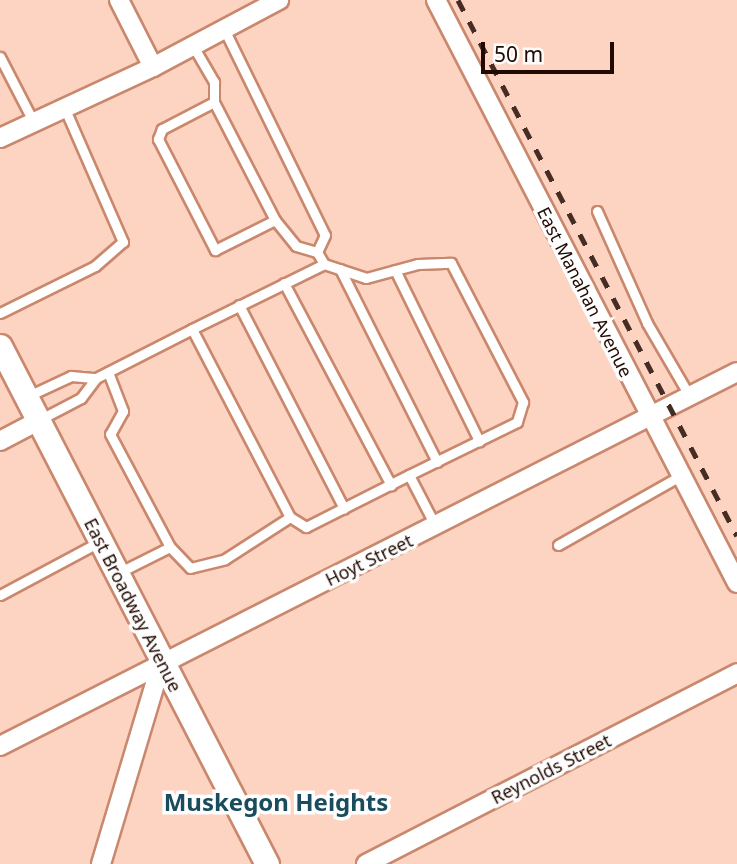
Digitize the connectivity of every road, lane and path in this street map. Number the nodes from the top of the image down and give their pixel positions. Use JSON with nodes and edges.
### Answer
{"nodes":[{"id":1,"x":119,"y":0,"type":"edge"},
{"id":2,"x":436,"y":0,"type":"edge"},
{"id":3,"x":273,"y":2,"type":"edge"},
{"id":4,"x":224,"y":29,"type":"junction"},
{"id":5,"x":193,"y":46,"type":"junction"},
{"id":6,"x":0,"y":57,"type":"edge"},
{"id":7,"x":153,"y":67,"type":"junction"},
{"id":8,"x":214,"y":102,"type":"junction"},
{"id":9,"x":64,"y":106,"type":"junction"},
{"id":10,"x":33,"y":121,"type":"junction"},
{"id":11,"x":0,"y":138,"type":"edge"},
{"id":12,"x":597,"y":211,"type":"dead end"},
{"id":13,"x":275,"y":220,"type":"junction"},
{"id":14,"x":317,"y":252,"type":"junction"},
{"id":15,"x":324,"y":264,"type":"junction"},
{"id":16,"x":340,"y":269,"type":"junction"},
{"id":17,"x":395,"y":270,"type":"junction"},
{"id":18,"x":285,"y":283,"type":"junction"},
{"id":19,"x":239,"y":305,"type":"junction"},
{"id":20,"x":0,"y":313,"type":"edge"},
{"id":21,"x":192,"y":329,"type":"junction"},
{"id":22,"x":0,"y":346,"type":"edge"},
{"id":23,"x":108,"y":372,"type":"junction"},
{"id":24,"x":737,"y":372,"type":"edge"},
{"id":25,"x":96,"y":378,"type":"junction"},
{"id":26,"x":26,"y":397,"type":"junction"},
{"id":27,"x":690,"y":397,"type":"junction"},
{"id":28,"x":650,"y":418,"type":"junction"},
{"id":29,"x":38,"y":421,"type":"junction"},
{"id":30,"x":479,"y":440,"type":"junction"},
{"id":31,"x":0,"y":441,"type":"edge"},
{"id":32,"x":437,"y":461,"type":"junction"},
{"id":33,"x":410,"y":475,"type":"junction"},
{"id":34,"x":680,"y":476,"type":"junction"},
{"id":35,"x":391,"y":485,"type":"junction"},
{"id":36,"x":344,"y":508,"type":"junction"},
{"id":37,"x":290,"y":517,"type":"junction"},
{"id":38,"x":436,"y":527,"type":"junction"},
{"id":39,"x":101,"y":541,"type":"junction"},
{"id":40,"x":558,"y":545,"type":"dead end"},
{"id":41,"x":170,"y":547,"type":"junction"},
{"id":42,"x":117,"y":573,"type":"junction"},
{"id":43,"x":737,"y":583,"type":"edge"},
{"id":44,"x":0,"y":595,"type":"edge"},
{"id":45,"x":162,"y":661,"type":"junction"},
{"id":46,"x":737,"y":673,"type":"edge"},
{"id":47,"x":0,"y":746,"type":"edge"},
{"id":48,"x":263,"y":863,"type":"edge"},
{"id":49,"x":101,"y":864,"type":"edge"},
{"id":50,"x":366,"y":864,"type":"edge"}],
"edges":[{"from":1,"to":7,"type":"street"},
{"from":2,"to":28,"type":"street","name":"East Manahan Avenue"},
{"from":3,"to":4,"type":"street"},
{"from":4,"to":5,"type":"street"},
{"from":4,"to":14,"type":"lane"},
{"from":5,"to":7,"type":"street"},
{"from":5,"to":8,"type":"lane"},
{"from":6,"to":10,"type":"lane"},
{"from":7,"to":9,"type":"street"},
{"from":8,"to":13,"type":"lane"},
{"from":8,"to":13,"type":"lane"},
{"from":9,"to":10,"type":"street"},
{"from":9,"to":20,"type":"lane"},
{"from":10,"to":11,"type":"street"},
{"from":12,"to":27,"type":"lane"},
{"from":13,"to":14,"type":"lane"},
{"from":14,"to":15,"type":"lane"},
{"from":15,"to":16,"type":"lane"},
{"from":15,"to":18,"type":"lane"},
{"from":16,"to":17,"type":"lane"},
{"from":16,"to":32,"type":"lane"},
{"from":17,"to":30,"type":"lane"},
{"from":17,"to":30,"type":"lane"},
{"from":18,"to":19,"type":"lane"},
{"from":18,"to":35,"type":"lane"},
{"from":19,"to":21,"type":"lane"},
{"from":19,"to":36,"type":"lane"},
{"from":21,"to":23,"type":"lane"},
{"from":21,"to":37,"type":"lane"},
{"from":22,"to":26,"type":"street","name":"East Broadway Avenue"},
{"from":23,"to":25,"type":"lane"},
{"from":23,"to":41,"type":"lane"},
{"from":24,"to":27,"type":"street","name":"Hoyt Street"},
{"from":25,"to":26,"type":"lane"},
{"from":25,"to":29,"type":"lane"},
{"from":26,"to":29,"type":"street","name":"East Broadway Avenue"},
{"from":27,"to":28,"type":"street","name":"Hoyt Street"},
{"from":28,"to":34,"type":"street","name":"East Manahan Avenue"},
{"from":28,"to":38,"type":"street","name":"Hoyt Street"},
{"from":29,"to":31,"type":"street"},
{"from":29,"to":39,"type":"street","name":"East Broadway Avenue"},
{"from":30,"to":32,"type":"lane"},
{"from":32,"to":33,"type":"lane"},
{"from":33,"to":35,"type":"lane"},
{"from":33,"to":38,"type":"lane"},
{"from":34,"to":40,"type":"lane"},
{"from":34,"to":43,"type":"street","name":"East Manahan Avenue"},
{"from":35,"to":36,"type":"lane"},
{"from":36,"to":37,"type":"lane"},
{"from":37,"to":41,"type":"lane"},
{"from":38,"to":45,"type":"street","name":"Hoyt Street"},
{"from":39,"to":42,"type":"street","name":"East Broadway Avenue"},
{"from":39,"to":44,"type":"lane"},
{"from":41,"to":42,"type":"lane"},
{"from":42,"to":45,"type":"street","name":"East Broadway Avenue"},
{"from":45,"to":47,"type":"street","name":"Hoyt Street"},
{"from":45,"to":48,"type":"street","name":"East Broadway Avenue"},
{"from":45,"to":49,"type":"street"},
{"from":46,"to":50,"type":"street","name":"Reynolds Street"}]}
